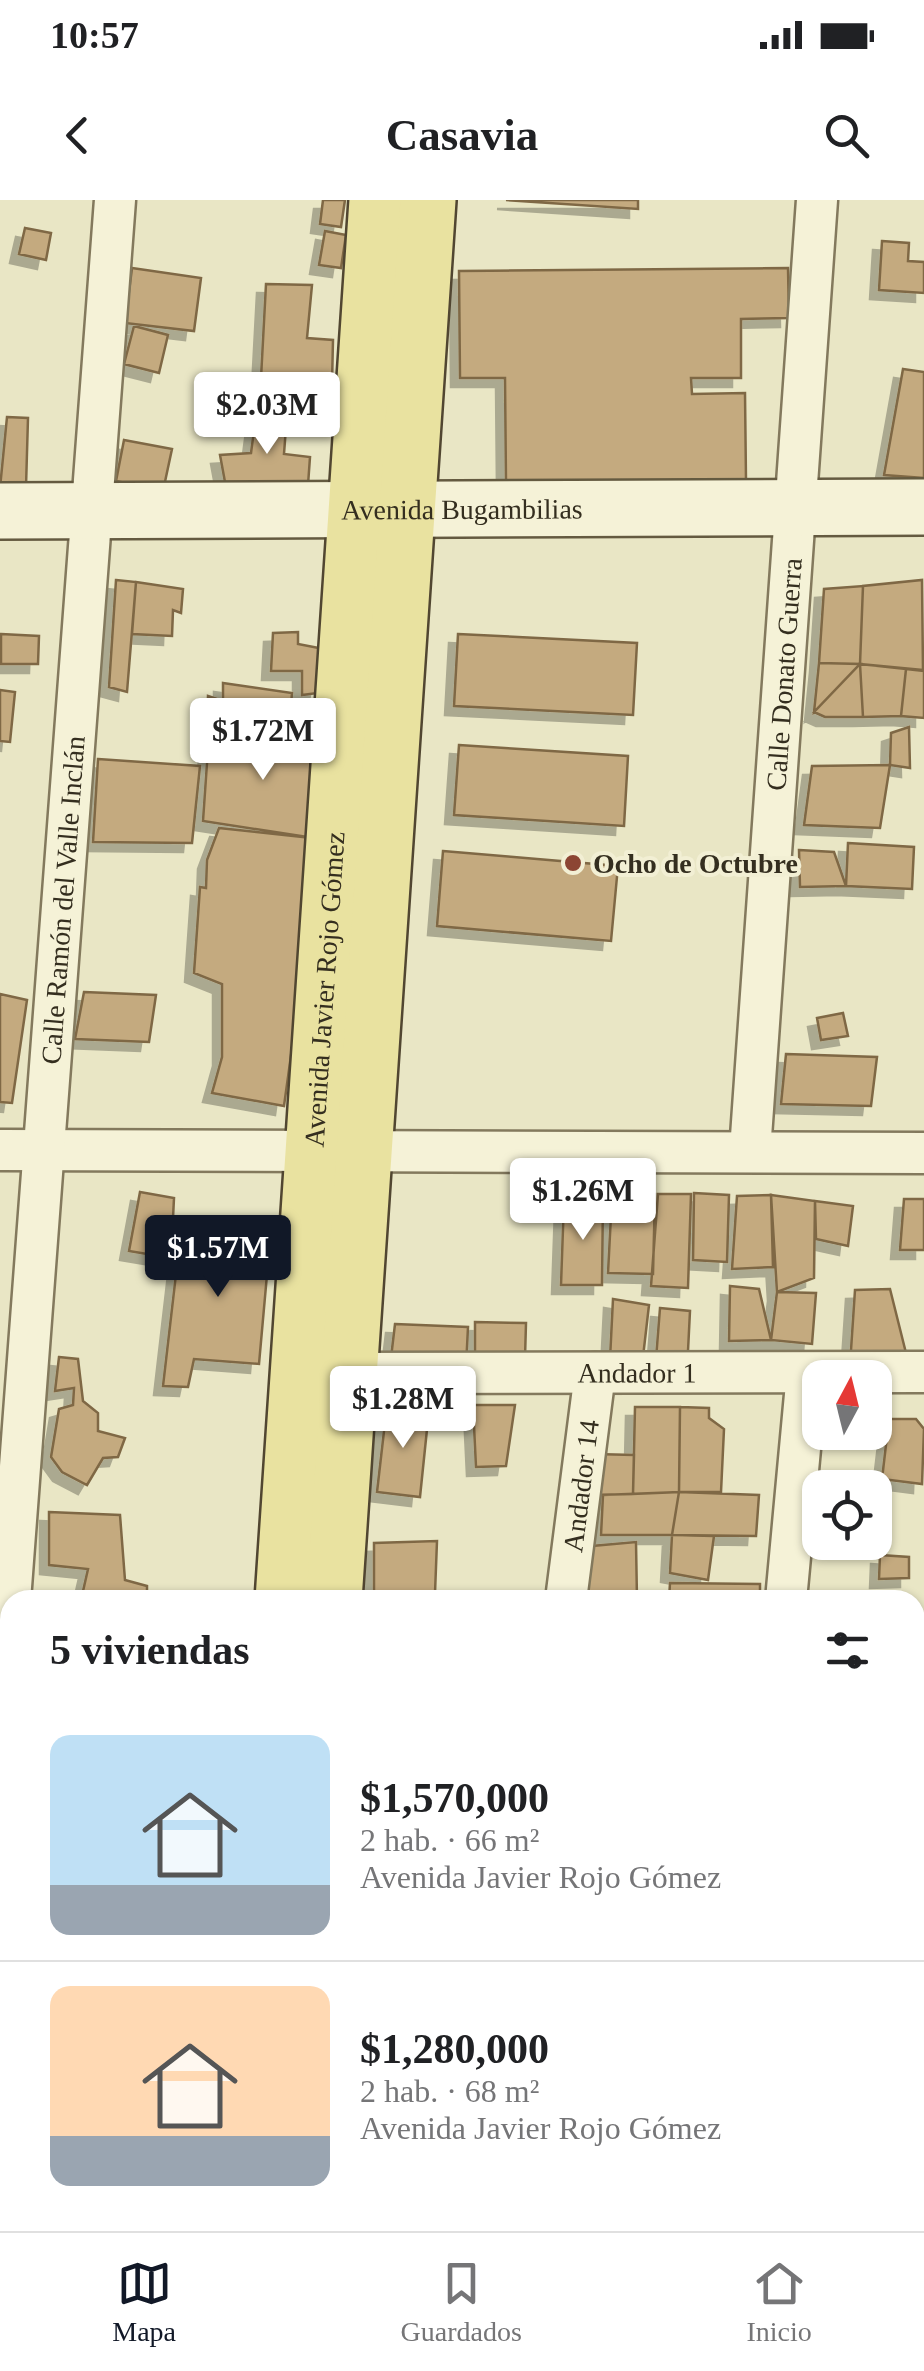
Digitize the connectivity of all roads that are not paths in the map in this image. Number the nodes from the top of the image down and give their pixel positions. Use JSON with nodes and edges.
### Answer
{"nodes":[{"id":1,"x":115,"y":200,"type":"edge"},
{"id":2,"x":377,"y":200,"type":"edge"},
{"id":3,"x":428,"y":200,"type":"edge"},
{"id":4,"x":817,"y":200,"type":"edge"},
{"id":5,"x":924,"y":507,"type":"edge"},
{"id":6,"x":0,"y":511,"type":"edge"},
{"id":7,"x":794,"y":526,"type":"junction"},
{"id":8,"x":91,"y":529,"type":"junction"},
{"id":9,"x":381,"y":529,"type":"junction"},
{"id":10,"x":924,"y":545,"type":"edge"},
{"id":11,"x":0,"y":548,"type":"edge"},
{"id":12,"x":0,"y":1150,"type":"edge"},
{"id":13,"x":339,"y":1150,"type":"junction"},
{"id":14,"x":46,"y":1151,"type":"junction"},
{"id":15,"x":750,"y":1151,"type":"junction"},
{"id":16,"x":924,"y":1152,"type":"edge"},
{"id":17,"x":349,"y":1372,"type":"junction"},
{"id":18,"x":924,"y":1372,"type":"edge"},
{"id":19,"x":595,"y":1373,"type":"junction"},
{"id":20,"x":892,"y":1373,"type":"edge"},
{"id":21,"x":802,"y":1374,"type":"edge"},
{"id":22,"x":802,"y":1428,"type":"edge"},
{"id":23,"x":11,"y":1590,"type":"edge"},
{"id":24,"x":284,"y":1590,"type":"edge"},
{"id":25,"x":335,"y":1590,"type":"edge"},
{"id":26,"x":567,"y":1590,"type":"edge"},
{"id":27,"x":787,"y":1590,"type":"edge"}],
"edges":[{"from":1,"to":8,"type":"street","name":"Calle Ramón del Valle Inclán"},
{"from":2,"to":9,"type":"main road","name":"Avenida Javier Rojo Gómez"},
{"from":3,"to":9,"type":"main road","name":"Avenida Javier Rojo Gómez"},
{"from":4,"to":7,"type":"street","name":"Calle Donato Guerra"},
{"from":5,"to":7,"type":"main road","name":"Avenida Bugambilias"},
{"from":6,"to":8,"type":"main road","name":"Avenida Bugambilias"},
{"from":7,"to":9,"type":"main road","name":"Avenida Bugambilias"},
{"from":7,"to":10,"type":"main road","name":"Avenida Bugambilias"},
{"from":7,"to":15,"type":"street","name":"Calle Donato Guerra"},
{"from":8,"to":9,"type":"main road","name":"Avenida Bugambilias"},
{"from":8,"to":11,"type":"main road","name":"Avenida Bugambilias"},
{"from":8,"to":14,"type":"street","name":"Calle Ramón del Valle Inclán"},
{"from":9,"to":13,"type":"main road","name":"Avenida Javier Rojo Gómez"},
{"from":12,"to":14,"type":"street"},
{"from":13,"to":14,"type":"street"},
{"from":13,"to":15,"type":"street"},
{"from":13,"to":17,"type":"main road","name":"Avenida Javier Rojo Gómez"},
{"from":13,"to":24,"type":"main road","name":"Avenida Javier Rojo Gómez"},
{"from":14,"to":23,"type":"street","name":"Calle Ramón del Valle Inclán"},
{"from":15,"to":16,"type":"street"},
{"from":17,"to":19,"type":"street","name":"Andador 1"},
{"from":17,"to":25,"type":"main road","name":"Avenida Javier Rojo Gómez"},
{"from":18,"to":20,"type":"street","name":"Andador 1"},
{"from":19,"to":21,"type":"street","name":"Andador 1"},
{"from":19,"to":26,"type":"street","name":"Andador 14"},
{"from":22,"to":27,"type":"street"}]}
